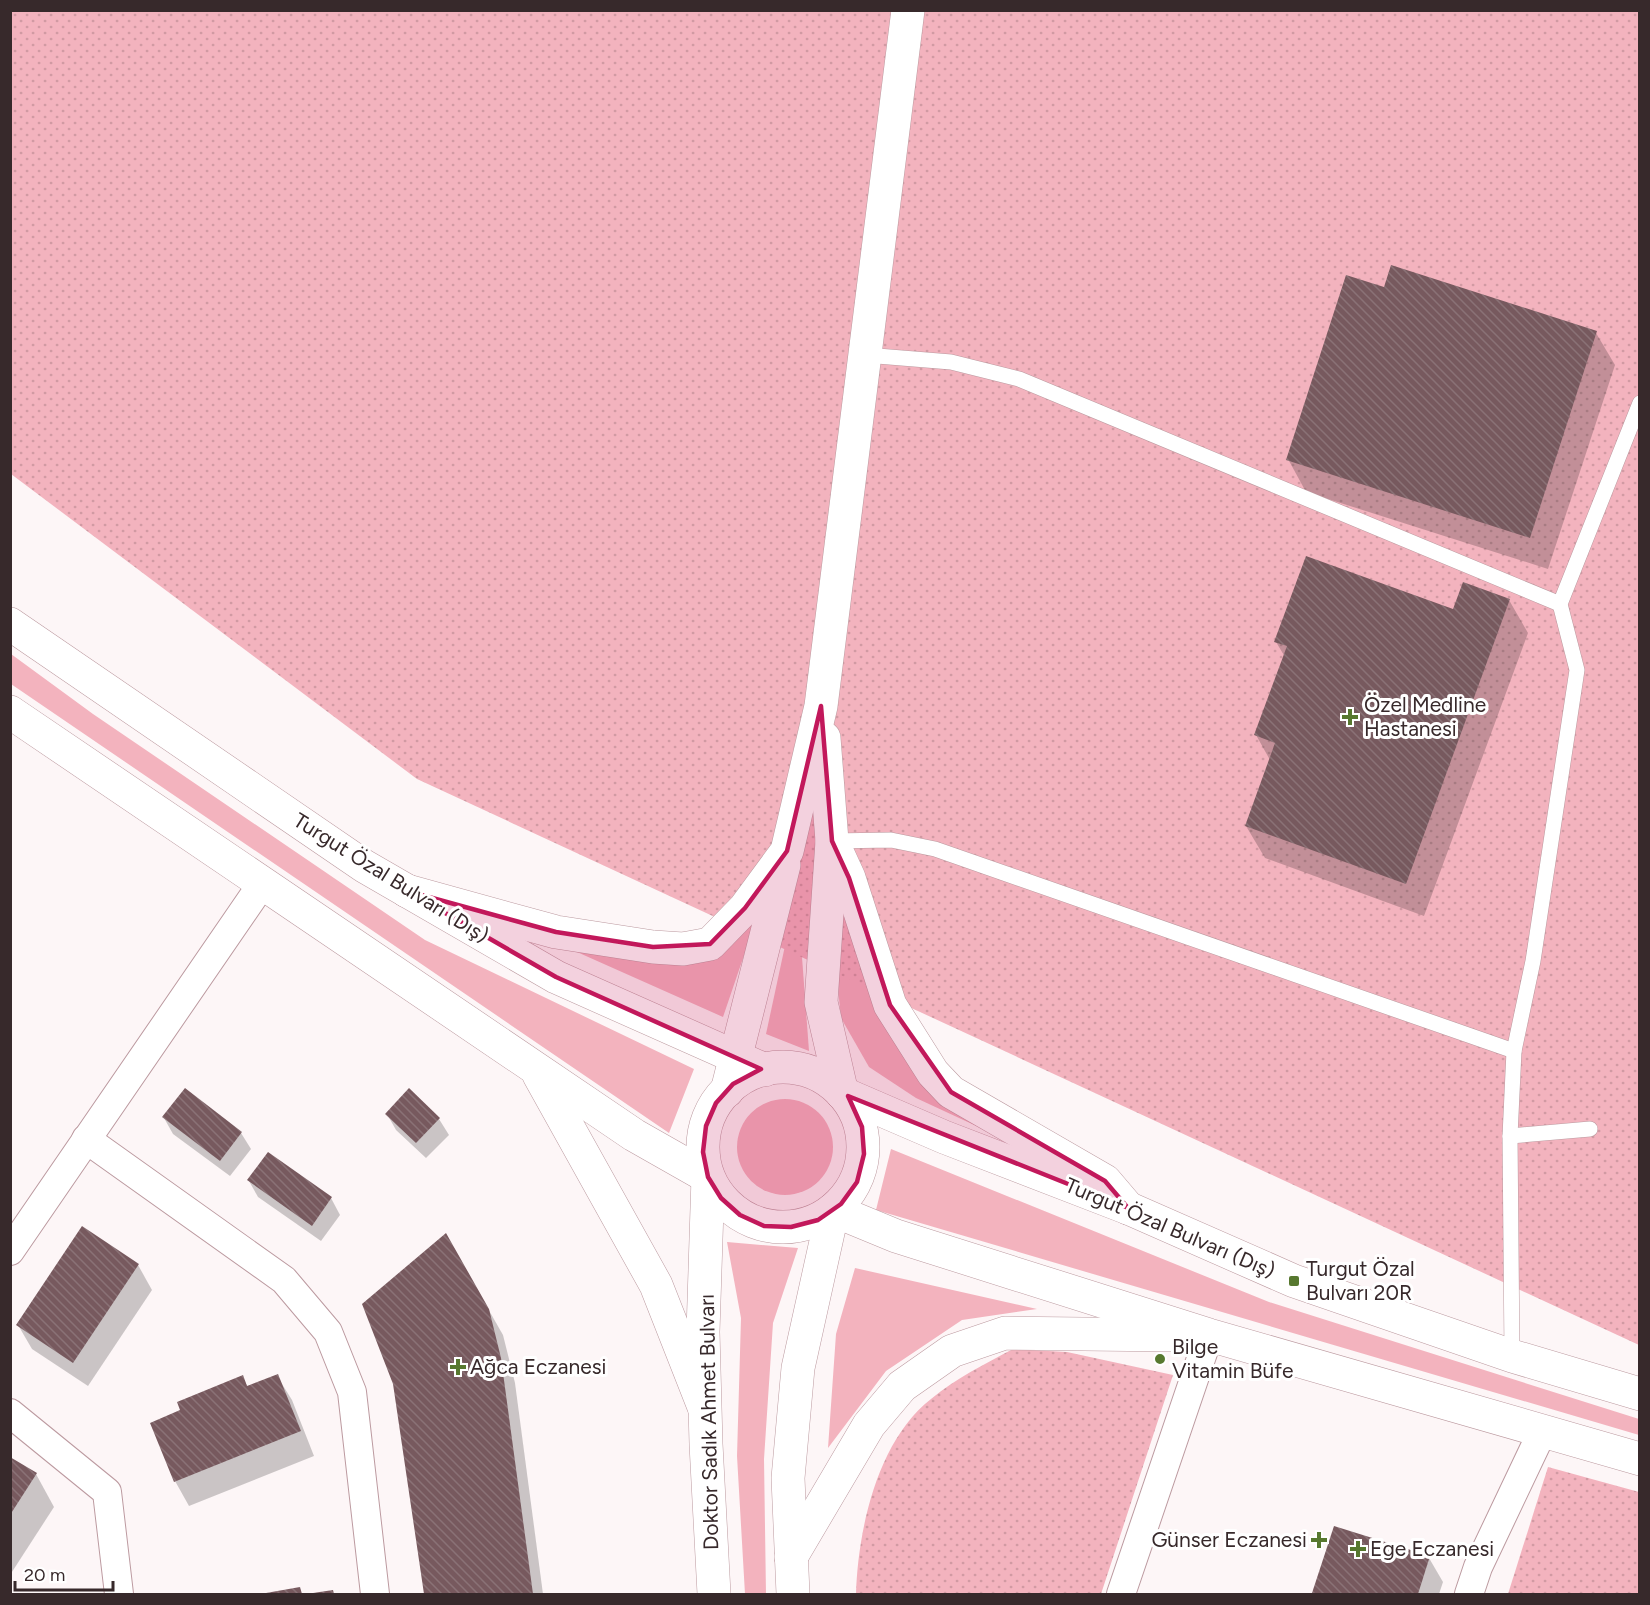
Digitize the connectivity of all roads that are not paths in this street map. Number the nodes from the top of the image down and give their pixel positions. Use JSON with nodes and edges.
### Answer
{"nodes":[{"id":1,"x":908,"y":10,"type":"edge"},
{"id":2,"x":865,"y":355,"type":"junction"},
{"id":3,"x":1640,"y":403,"type":"edge"},
{"id":4,"x":1560,"y":604,"type":"junction"},
{"id":5,"x":10,"y":624,"type":"edge"},
{"id":6,"x":821,"y":706,"type":"junction"},
{"id":7,"x":10,"y":711,"type":"edge"},
{"id":8,"x":831,"y":842,"type":"junction"},
{"id":9,"x":787,"y":851,"type":"junction"},
{"id":10,"x":262,"y":884,"type":"junction"},
{"id":11,"x":407,"y":891,"type":"junction"},
{"id":12,"x":1514,"y":1051,"type":"junction"},
{"id":13,"x":750,"y":1064,"type":"junction"},
{"id":14,"x":535,"y":1068,"type":"junction"},
{"id":15,"x":842,"y":1093,"type":"junction"},
{"id":16,"x":1590,"y":1129,"type":"dead end"},
{"id":17,"x":1510,"y":1136,"type":"junction"},
{"id":18,"x":86,"y":1139,"type":"junction"},
{"id":19,"x":708,"y":1177,"type":"junction"},
{"id":20,"x":1128,"y":1208,"type":"junction"},
{"id":21,"x":833,"y":1210,"type":"junction"},
{"id":22,"x":10,"y":1251,"type":"edge"},
{"id":23,"x":1209,"y":1335,"type":"junction"},
{"id":24,"x":1512,"y":1356,"type":"junction"},
{"id":25,"x":1640,"y":1394,"type":"edge"},
{"id":26,"x":705,"y":1410,"type":"junction"},
{"id":27,"x":10,"y":1413,"type":"edge"},
{"id":28,"x":1544,"y":1430,"type":"junction"},
{"id":29,"x":1640,"y":1459,"type":"edge"},
{"id":30,"x":791,"y":1557,"type":"junction"},
{"id":31,"x":119,"y":1594,"type":"edge"},
{"id":32,"x":375,"y":1594,"type":"edge"},
{"id":33,"x":714,"y":1594,"type":"edge"},
{"id":34,"x":793,"y":1594,"type":"edge"},
{"id":35,"x":1121,"y":1594,"type":"edge"},
{"id":36,"x":1469,"y":1594,"type":"edge"}],
"edges":[{"from":1,"to":2,"type":"main road"},
{"from":2,"to":4,"type":"lane"},
{"from":2,"to":6,"type":"main road"},
{"from":3,"to":4,"type":"lane"},
{"from":4,"to":12,"type":"lane"},
{"from":5,"to":11,"type":"main road","name":"Turgut Özal Bulvarı (Dış)"},
{"from":6,"to":8,"type":"main road"},
{"from":6,"to":9,"type":"main road"},
{"from":7,"to":10,"type":"main road"},
{"from":8,"to":12,"type":"lane"},
{"from":8,"to":15,"type":"main road"},
{"from":8,"to":20,"type":"main road"},
{"from":9,"to":11,"type":"main road"},
{"from":9,"to":13,"type":"main road"},
{"from":10,"to":14,"type":"main road"},
{"from":10,"to":18,"type":"street"},
{"from":11,"to":13,"type":"main road","name":"Turgut Özal Bulvarı (Dış)"},
{"from":12,"to":17,"type":"lane"},
{"from":13,"to":15,"type":"main road"},
{"from":13,"to":19,"type":"main road"},
{"from":14,"to":19,"type":"main road"},
{"from":14,"to":26,"type":"main road"},
{"from":15,"to":20,"type":"main road","name":"Turgut Özal Bulvarı (Dış)"},
{"from":15,"to":21,"type":"main road"},
{"from":16,"to":17,"type":"lane"},
{"from":17,"to":24,"type":"lane"},
{"from":18,"to":22,"type":"street"},
{"from":18,"to":32,"type":"street"},
{"from":19,"to":21,"type":"main road"},
{"from":19,"to":26,"type":"main road","name":"Doktor Sadık Ahmet Bulvarı"},
{"from":20,"to":24,"type":"main road","name":"Turgut Özal Bulvarı (Dış)"},
{"from":21,"to":23,"type":"main road"},
{"from":21,"to":30,"type":"main road"},
{"from":23,"to":28,"type":"main road"},
{"from":23,"to":30,"type":"main road"},
{"from":23,"to":35,"type":"street"},
{"from":24,"to":25,"type":"main road","name":"Turgut Özal Bulvarı (Dış)"},
{"from":26,"to":33,"type":"main road","name":"Doktor Sadık Ahmet Bulvarı"},
{"from":27,"to":31,"type":"street"},
{"from":28,"to":29,"type":"main road"},
{"from":28,"to":36,"type":"street"},
{"from":30,"to":34,"type":"main road"}]}
